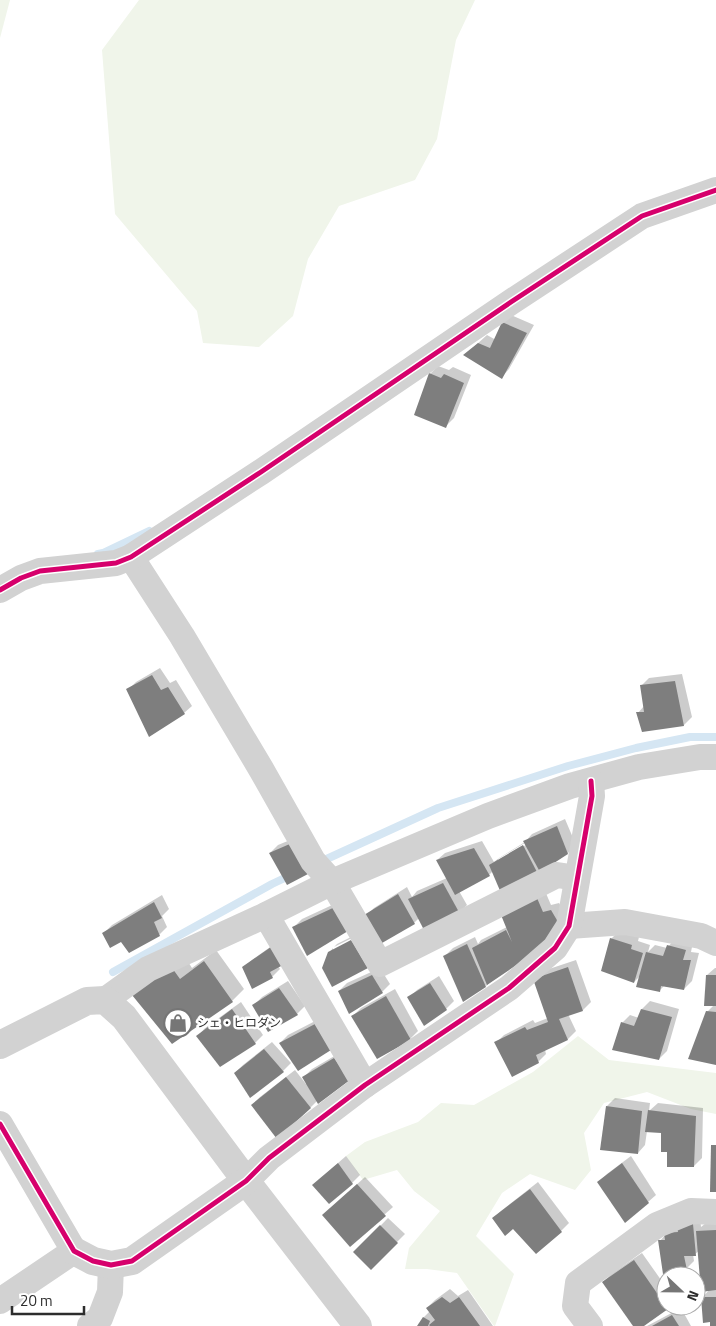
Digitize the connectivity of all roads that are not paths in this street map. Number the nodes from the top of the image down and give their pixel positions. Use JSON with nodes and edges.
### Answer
{"nodes":[{"id":1,"x":716,"y":190,"type":"edge"},
{"id":2,"x":131,"y":557,"type":"junction"},
{"id":3,"x":0,"y":590,"type":"edge"},
{"id":4,"x":716,"y":757,"type":"edge"},
{"id":5,"x":591,"y":781,"type":"junction"},
{"id":6,"x":578,"y":878,"type":"junction"},
{"id":7,"x":332,"y":882,"type":"junction"},
{"id":8,"x":266,"y":915,"type":"junction"},
{"id":9,"x":569,"y":926,"type":"junction"},
{"id":10,"x":716,"y":943,"type":"edge"},
{"id":11,"x":105,"y":1000,"type":"junction"},
{"id":12,"x":0,"y":1045,"type":"edge"},
{"id":13,"x":364,"y":1084,"type":"junction"},
{"id":14,"x":0,"y":1124,"type":"edge"},
{"id":15,"x":7,"y":1154,"type":"edge"},
{"id":16,"x":246,"y":1181,"type":"junction"},
{"id":17,"x":716,"y":1212,"type":"edge"},
{"id":18,"x":74,"y":1251,"type":"junction"},
{"id":19,"x":111,"y":1266,"type":"junction"},
{"id":20,"x":0,"y":1302,"type":"edge"},
{"id":21,"x":90,"y":1326,"type":"edge"},
{"id":22,"x":358,"y":1326,"type":"edge"},
{"id":23,"x":590,"y":1326,"type":"edge"}],
"edges":[{"from":1,"to":2,"type":"street"},
{"from":2,"to":3,"type":"street"},
{"from":2,"to":7,"type":"street"},
{"from":4,"to":5,"type":"street"},
{"from":5,"to":6,"type":"street"},
{"from":5,"to":7,"type":"street"},
{"from":6,"to":7,"type":"street"},
{"from":6,"to":9,"type":"street"},
{"from":7,"to":8,"type":"street"},
{"from":8,"to":11,"type":"street"},
{"from":8,"to":13,"type":"street"},
{"from":9,"to":10,"type":"street"},
{"from":9,"to":13,"type":"street"},
{"from":11,"to":12,"type":"street"},
{"from":11,"to":16,"type":"street"},
{"from":13,"to":16,"type":"street"},
{"from":14,"to":15,"type":"street"},
{"from":15,"to":18,"type":"street"},
{"from":16,"to":19,"type":"street"},
{"from":16,"to":22,"type":"street"},
{"from":17,"to":23,"type":"street"},
{"from":18,"to":19,"type":"street"},
{"from":18,"to":20,"type":"street"},
{"from":19,"to":21,"type":"street"}]}
